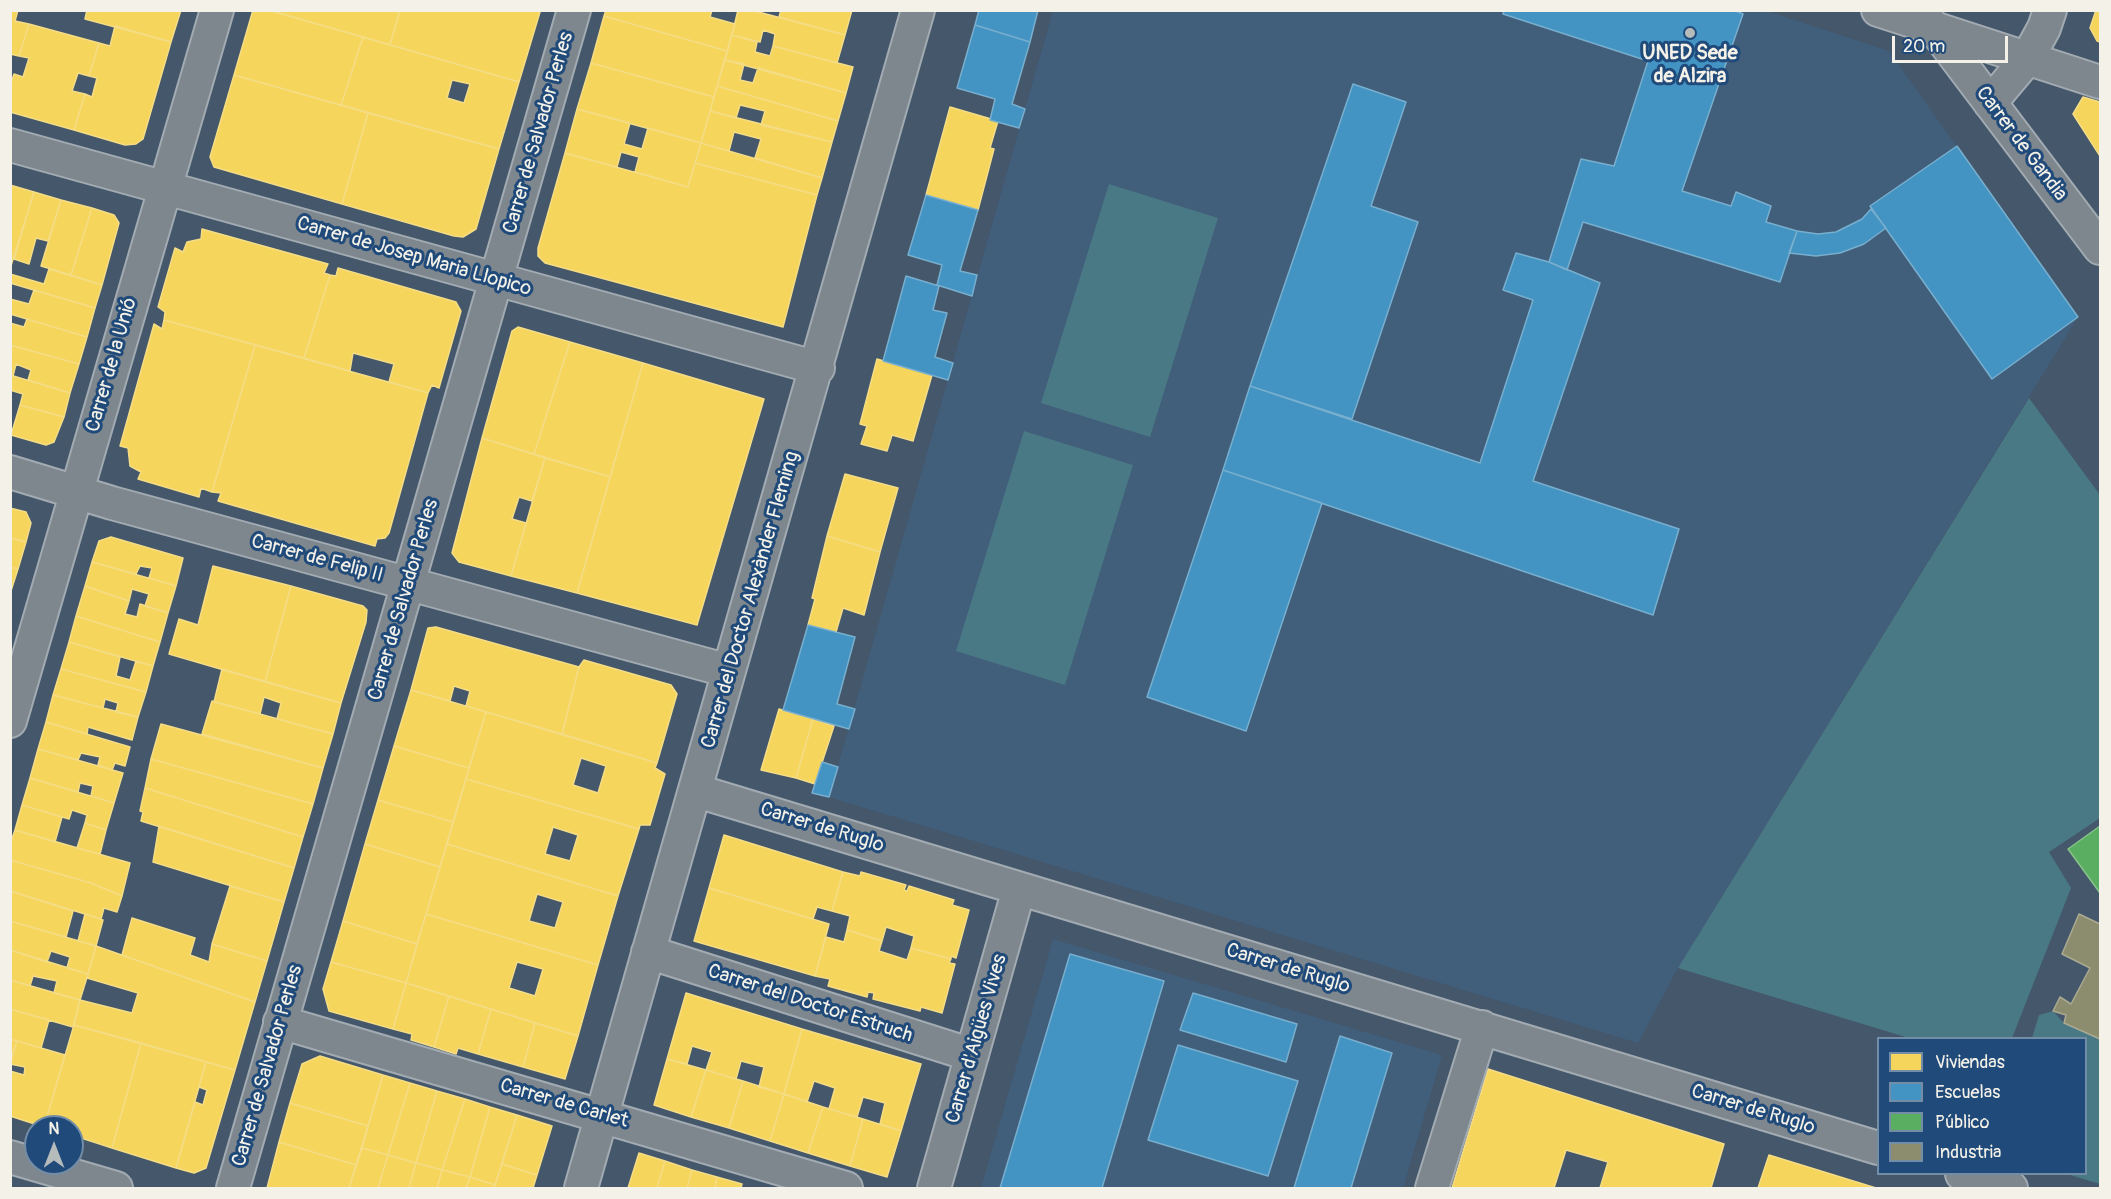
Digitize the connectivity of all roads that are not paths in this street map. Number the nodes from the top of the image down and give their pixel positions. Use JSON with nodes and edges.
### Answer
{"nodes":[{"id":1,"x":217,"y":10,"type":"edge"},
{"id":2,"x":574,"y":10,"type":"edge"},
{"id":3,"x":918,"y":10,"type":"edge"},
{"id":4,"x":1878,"y":10,"type":"edge"},
{"id":5,"x":2050,"y":10,"type":"edge"},
{"id":6,"x":1927,"y":21,"type":"edge"},
{"id":7,"x":2027,"y":59,"type":"junction"},
{"id":8,"x":2100,"y":82,"type":"edge"},
{"id":9,"x":1990,"y":103,"type":"junction"},
{"id":10,"x":10,"y":145,"type":"edge"},
{"id":11,"x":165,"y":186,"type":"junction"},
{"id":12,"x":2100,"y":248,"type":"edge"},
{"id":13,"x":496,"y":281,"type":"junction"},
{"id":14,"x":818,"y":368,"type":"junction"},
{"id":15,"x":10,"y":472,"type":"edge"},
{"id":16,"x":76,"y":491,"type":"junction"},
{"id":17,"x":408,"y":585,"type":"junction"},
{"id":18,"x":729,"y":671,"type":"junction"},
{"id":19,"x":13,"y":704,"type":"edge"},
{"id":20,"x":697,"y":791,"type":"junction"},
{"id":21,"x":1020,"y":889,"type":"junction"},
{"id":22,"x":648,"y":952,"type":"junction"},
{"id":23,"x":280,"y":1022,"type":"junction"},
{"id":24,"x":1482,"y":1027,"type":"junction"},
{"id":25,"x":972,"y":1055,"type":"junction"},
{"id":26,"x":602,"y":1115,"type":"junction"},
{"id":27,"x":1877,"y":1148,"type":"edge"},
{"id":28,"x":10,"y":1157,"type":"edge"},
{"id":29,"x":1969,"y":1175,"type":"edge"},
{"id":30,"x":116,"y":1188,"type":"edge"},
{"id":31,"x":232,"y":1188,"type":"edge"},
{"id":32,"x":582,"y":1188,"type":"edge"},
{"id":33,"x":846,"y":1188,"type":"edge"},
{"id":34,"x":934,"y":1188,"type":"edge"},
{"id":35,"x":1432,"y":1188,"type":"edge"},
{"id":36,"x":2011,"y":1188,"type":"edge"}],
"edges":[{"from":1,"to":11,"type":"street","name":"Carrer de la Unió"},
{"from":2,"to":13,"type":"street","name":"Carrer de Salvador Perles"},
{"from":3,"to":14,"type":"street","name":"Carrer del Doctor Alexànder Fleming"},
{"from":4,"to":6,"type":"street"},
{"from":5,"to":7,"type":"street"},
{"from":6,"to":7,"type":"street"},
{"from":6,"to":9,"type":"street","name":"Carrer de Gandia"},
{"from":7,"to":8,"type":"street"},
{"from":7,"to":9,"type":"street"},
{"from":9,"to":12,"type":"street","name":"Carrer de Gandia"},
{"from":10,"to":11,"type":"street","name":"Carrer de Josep Maria Llopico"},
{"from":11,"to":13,"type":"street","name":"Carrer de Josep Maria Llopico"},
{"from":11,"to":16,"type":"street","name":"Carrer de la Unió"},
{"from":13,"to":14,"type":"street","name":"Carrer de Josep Maria Llopico"},
{"from":13,"to":17,"type":"street","name":"Carrer de Salvador Perles"},
{"from":14,"to":18,"type":"street","name":"Carrer del Doctor Alexànder Fleming"},
{"from":15,"to":16,"type":"street","name":"Carrer de Felip II"},
{"from":16,"to":17,"type":"street","name":"Carrer de Felip II"},
{"from":16,"to":19,"type":"street","name":"Carrer de la Unió"},
{"from":17,"to":18,"type":"street","name":"Carrer de Felip II"},
{"from":17,"to":23,"type":"street","name":"Carrer de Salvador Perles"},
{"from":18,"to":20,"type":"street","name":"Carrer del Doctor Alexànder Fleming"},
{"from":20,"to":21,"type":"street","name":"Carrer de Ruglo"},
{"from":20,"to":22,"type":"street","name":"Carrer del Doctor Alexànder Fleming"},
{"from":21,"to":24,"type":"street","name":"Carrer de Ruglo"},
{"from":21,"to":25,"type":"street","name":"Carrer d'Aigües Vives"},
{"from":22,"to":25,"type":"street","name":"Carrer del Doctor Estruch"},
{"from":22,"to":26,"type":"street","name":"Carrer del Doctor Alexànder Fleming"},
{"from":23,"to":26,"type":"street","name":"Carrer de Carlet"},
{"from":23,"to":31,"type":"street","name":"Carrer de Salvador Perles"},
{"from":24,"to":27,"type":"street","name":"Carrer de Ruglo"},
{"from":24,"to":35,"type":"street"},
{"from":25,"to":34,"type":"street","name":"Carrer d'Aigües Vives"},
{"from":26,"to":32,"type":"street","name":"Carrer del Doctor Alexànder Fleming"},
{"from":26,"to":33,"type":"street","name":"Carrer de Carlet"},
{"from":28,"to":30,"type":"street"},
{"from":29,"to":36,"type":"street"}]}
